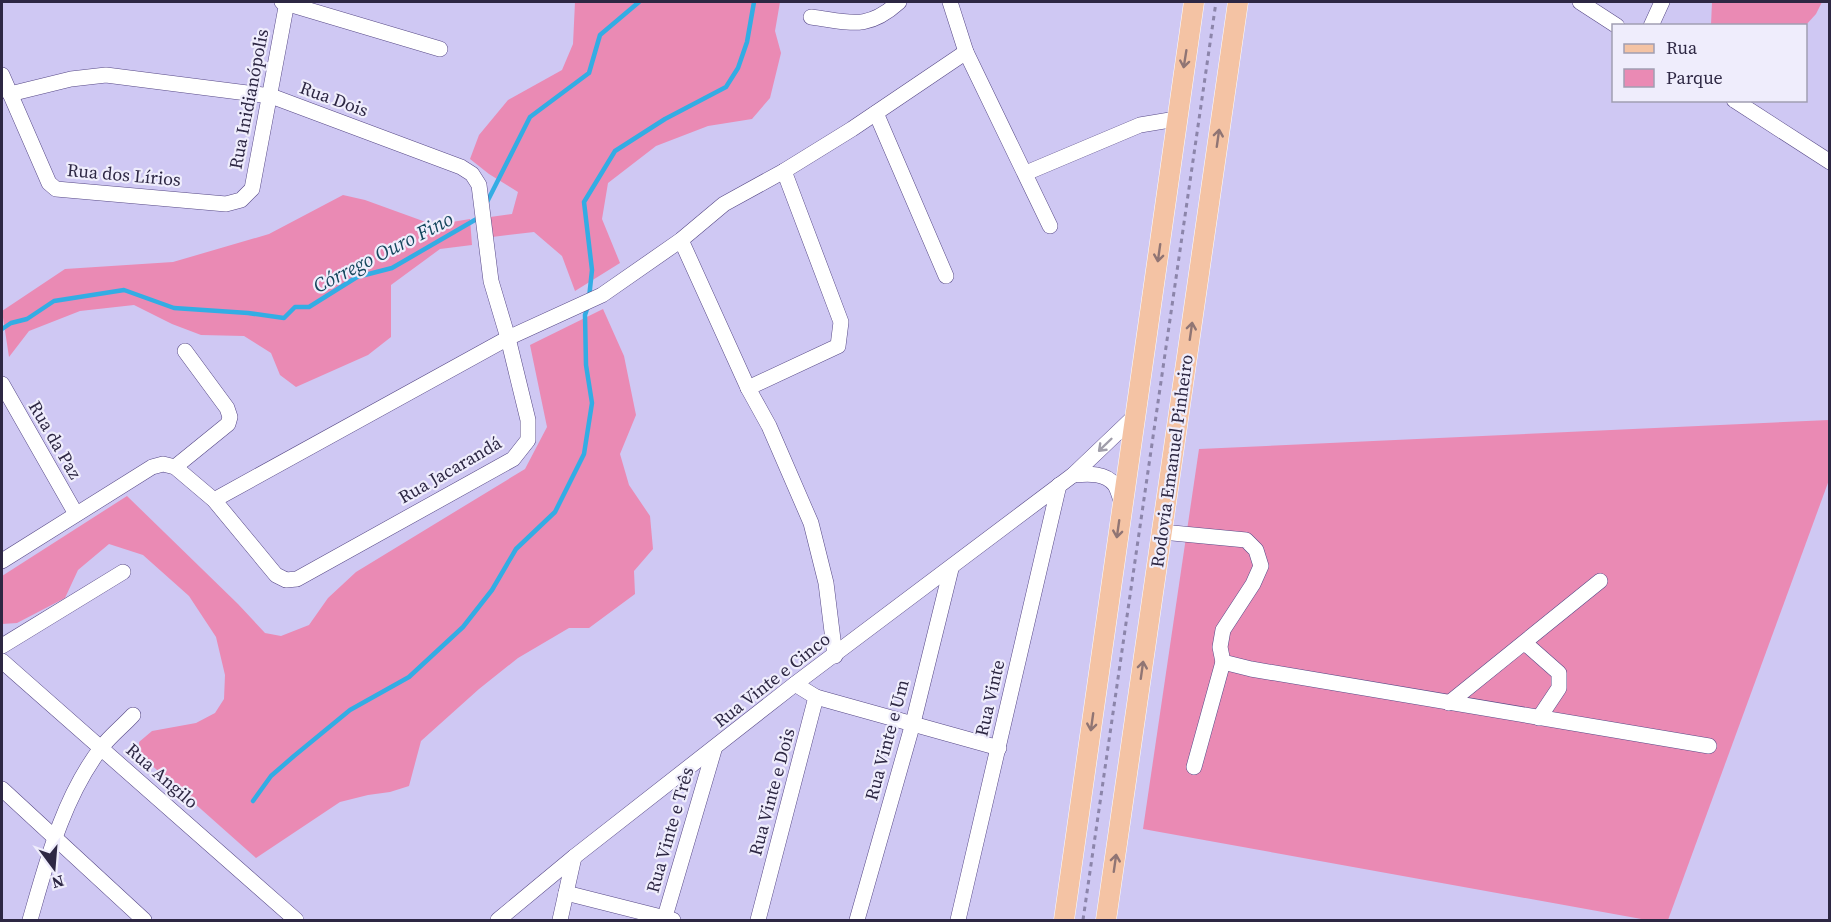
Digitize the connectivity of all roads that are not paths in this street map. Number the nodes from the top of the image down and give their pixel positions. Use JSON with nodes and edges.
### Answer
{"nodes":[{"id":1,"x":286,"y":2,"type":"edge"},
{"id":2,"x":899,"y":2,"type":"edge"},
{"id":3,"x":950,"y":2,"type":"edge"},
{"id":4,"x":1194,"y":2,"type":"edge"},
{"id":5,"x":1238,"y":2,"type":"edge"},
{"id":6,"x":1580,"y":2,"type":"edge"},
{"id":7,"x":1662,"y":2,"type":"edge"},
{"id":8,"x":811,"y":17,"type":"dead end"},
{"id":9,"x":1614,"y":24,"type":"edge"},
{"id":10,"x":1652,"y":24,"type":"edge"},
{"id":11,"x":440,"y":48,"type":"dead end"},
{"id":12,"x":966,"y":52,"type":"junction"},
{"id":13,"x":2,"y":75,"type":"edge"},
{"id":14,"x":10,"y":94,"type":"junction"},
{"id":15,"x":271,"y":96,"type":"junction"},
{"id":16,"x":1737,"y":102,"type":"edge"},
{"id":17,"x":876,"y":113,"type":"junction"},
{"id":18,"x":1176,"y":119,"type":"junction"},
{"id":19,"x":1830,"y":162,"type":"edge"},
{"id":20,"x":784,"y":171,"type":"junction"},
{"id":21,"x":1026,"y":173,"type":"junction"},
{"id":22,"x":241,"y":200,"type":"joint"},
{"id":23,"x":1050,"y":226,"type":"dead end"},
{"id":24,"x":681,"y":240,"type":"junction"},
{"id":25,"x":946,"y":276,"type":"dead end"},
{"id":26,"x":508,"y":338,"type":"junction"},
{"id":27,"x":185,"y":351,"type":"dead end"},
{"id":28,"x":2,"y":384,"type":"edge"},
{"id":29,"x":748,"y":388,"type":"junction"},
{"id":30,"x":1137,"y":414,"type":"junction"},
{"id":31,"x":175,"y":467,"type":"junction"},
{"id":32,"x":1073,"y":475,"type":"junction"},
{"id":33,"x":1059,"y":485,"type":"junction"},
{"id":34,"x":214,"y":500,"type":"junction"},
{"id":35,"x":1122,"y":504,"type":"junction"},
{"id":36,"x":76,"y":514,"type":"junction"},
{"id":37,"x":1162,"y":532,"type":"junction"},
{"id":38,"x":2,"y":561,"type":"edge"},
{"id":39,"x":951,"y":569,"type":"junction"},
{"id":40,"x":123,"y":572,"type":"dead end"},
{"id":41,"x":1600,"y":581,"type":"dead end"},
{"id":42,"x":1525,"y":643,"type":"junction"},
{"id":43,"x":2,"y":646,"type":"edge"},
{"id":44,"x":835,"y":656,"type":"junction"},
{"id":45,"x":2,"y":661,"type":"edge"},
{"id":46,"x":1223,"y":662,"type":"junction"},
{"id":47,"x":795,"y":684,"type":"junction"},
{"id":48,"x":816,"y":697,"type":"junction"},
{"id":49,"x":1449,"y":702,"type":"junction"},
{"id":50,"x":133,"y":715,"type":"dead end"},
{"id":51,"x":1539,"y":718,"type":"junction"},
{"id":52,"x":913,"y":723,"type":"junction"},
{"id":53,"x":1709,"y":746,"type":"dead end"},
{"id":54,"x":999,"y":747,"type":"junction"},
{"id":55,"x":101,"y":748,"type":"junction"},
{"id":56,"x":714,"y":750,"type":"junction"},
{"id":57,"x":1194,"y":767,"type":"dead end"},
{"id":58,"x":2,"y":789,"type":"edge"},
{"id":59,"x":54,"y":837,"type":"junction"},
{"id":60,"x":574,"y":857,"type":"junction"},
{"id":61,"x":566,"y":893,"type":"junction"},
{"id":62,"x":667,"y":920,"type":"edge"},
{"id":63,"x":30,"y":921,"type":"edge"},
{"id":64,"x":144,"y":921,"type":"edge"},
{"id":65,"x":296,"y":921,"type":"edge"},
{"id":66,"x":498,"y":921,"type":"edge"},
{"id":67,"x":560,"y":921,"type":"edge"},
{"id":68,"x":758,"y":921,"type":"edge"},
{"id":69,"x":857,"y":921,"type":"edge"},
{"id":70,"x":958,"y":921,"type":"edge"},
{"id":71,"x":1064,"y":921,"type":"edge"},
{"id":72,"x":1106,"y":921,"type":"edge"}],
"edges":[{"from":1,"to":11,"type":"street"},
{"from":1,"to":15,"type":"street","name":"Rua Inidianópolis"},
{"from":2,"to":8,"type":"street"},
{"from":3,"to":12,"type":"street"},
{"from":4,"to":18,"type":"main road","one_way":true},
{"from":37,"to":5,"type":"main road","name":"Rodovia Emanuel Pinheiro","one_way":true},
{"from":6,"to":9,"type":"street"},
{"from":7,"to":10,"type":"street"},
{"from":12,"to":17,"type":"street"},
{"from":12,"to":21,"type":"street"},
{"from":13,"to":14,"type":"street","name":"Rua dos Lírios"},
{"from":14,"to":15,"type":"street","name":"Rua Dois"},
{"from":14,"to":22,"type":"street","name":"Rua dos Lírios"},
{"from":15,"to":22,"type":"street","name":"Rua Inidianópolis"},
{"from":15,"to":26,"type":"street","name":"Rua Dois"},
{"from":16,"to":19,"type":"street"},
{"from":17,"to":20,"type":"street"},
{"from":17,"to":25,"type":"street"},
{"from":18,"to":21,"type":"street"},
{"from":18,"to":30,"type":"main road","one_way":true},
{"from":20,"to":24,"type":"street"},
{"from":20,"to":29,"type":"street"},
{"from":21,"to":23,"type":"street"},
{"from":24,"to":26,"type":"street"},
{"from":24,"to":29,"type":"street"},
{"from":26,"to":34,"type":"street"},
{"from":26,"to":34,"type":"street","name":"Rua Jacarandá"},
{"from":27,"to":31,"type":"street"},
{"from":28,"to":36,"type":"street","name":"Rua da Paz"},
{"from":29,"to":44,"type":"street"},
{"from":30,"to":32,"type":"street","name":"Rua Vinte e Cinco","one_way":true},
{"from":30,"to":35,"type":"main road"},
{"from":31,"to":34,"type":"street"},
{"from":31,"to":36,"type":"street"},
{"from":32,"to":33,"type":"street","name":"Rua Vinte e Cinco"},
{"from":32,"to":35,"type":"street"},
{"from":33,"to":39,"type":"street","name":"Rua Vinte e Cinco"},
{"from":33,"to":54,"type":"street","name":"Rua Vinte"},
{"from":35,"to":71,"type":"main road","one_way":true},
{"from":36,"to":38,"type":"street"},
{"from":37,"to":46,"type":"street"},
{"from":72,"to":37,"type":"main road","name":"Rodovia Emanuel Pinheiro","one_way":true},
{"from":39,"to":44,"type":"street","name":"Rua Vinte e Cinco"},
{"from":39,"to":52,"type":"street","name":"Rua Vinte e Um"},
{"from":40,"to":43,"type":"street"},
{"from":41,"to":42,"type":"street"},
{"from":42,"to":49,"type":"street"},
{"from":42,"to":51,"type":"street"},
{"from":44,"to":47,"type":"street","name":"Rua Vinte e Cinco"},
{"from":45,"to":55,"type":"street","name":"Rua Angilo"},
{"from":46,"to":49,"type":"street"},
{"from":46,"to":57,"type":"street"},
{"from":47,"to":48,"type":"street"},
{"from":47,"to":56,"type":"street","name":"Rua Vinte e Cinco"},
{"from":48,"to":52,"type":"street"},
{"from":48,"to":68,"type":"street","name":"Rua Vinte e Dois"},
{"from":49,"to":51,"type":"street"},
{"from":50,"to":55,"type":"street"},
{"from":51,"to":53,"type":"street"},
{"from":52,"to":54,"type":"street"},
{"from":52,"to":69,"type":"street","name":"Rua Vinte e Um"},
{"from":54,"to":70,"type":"street","name":"Rua Vinte"},
{"from":55,"to":59,"type":"street"},
{"from":55,"to":65,"type":"street","name":"Rua Angilo"},
{"from":56,"to":60,"type":"street","name":"Rua Vinte e Cinco"},
{"from":56,"to":62,"type":"street","name":"Rua Vinte e Três"},
{"from":58,"to":59,"type":"street"},
{"from":59,"to":63,"type":"street"},
{"from":59,"to":64,"type":"street"},
{"from":60,"to":61,"type":"street"},
{"from":60,"to":66,"type":"street","name":"Rua Vinte e Cinco"},
{"from":61,"to":62,"type":"street"},
{"from":61,"to":67,"type":"street"}]}
